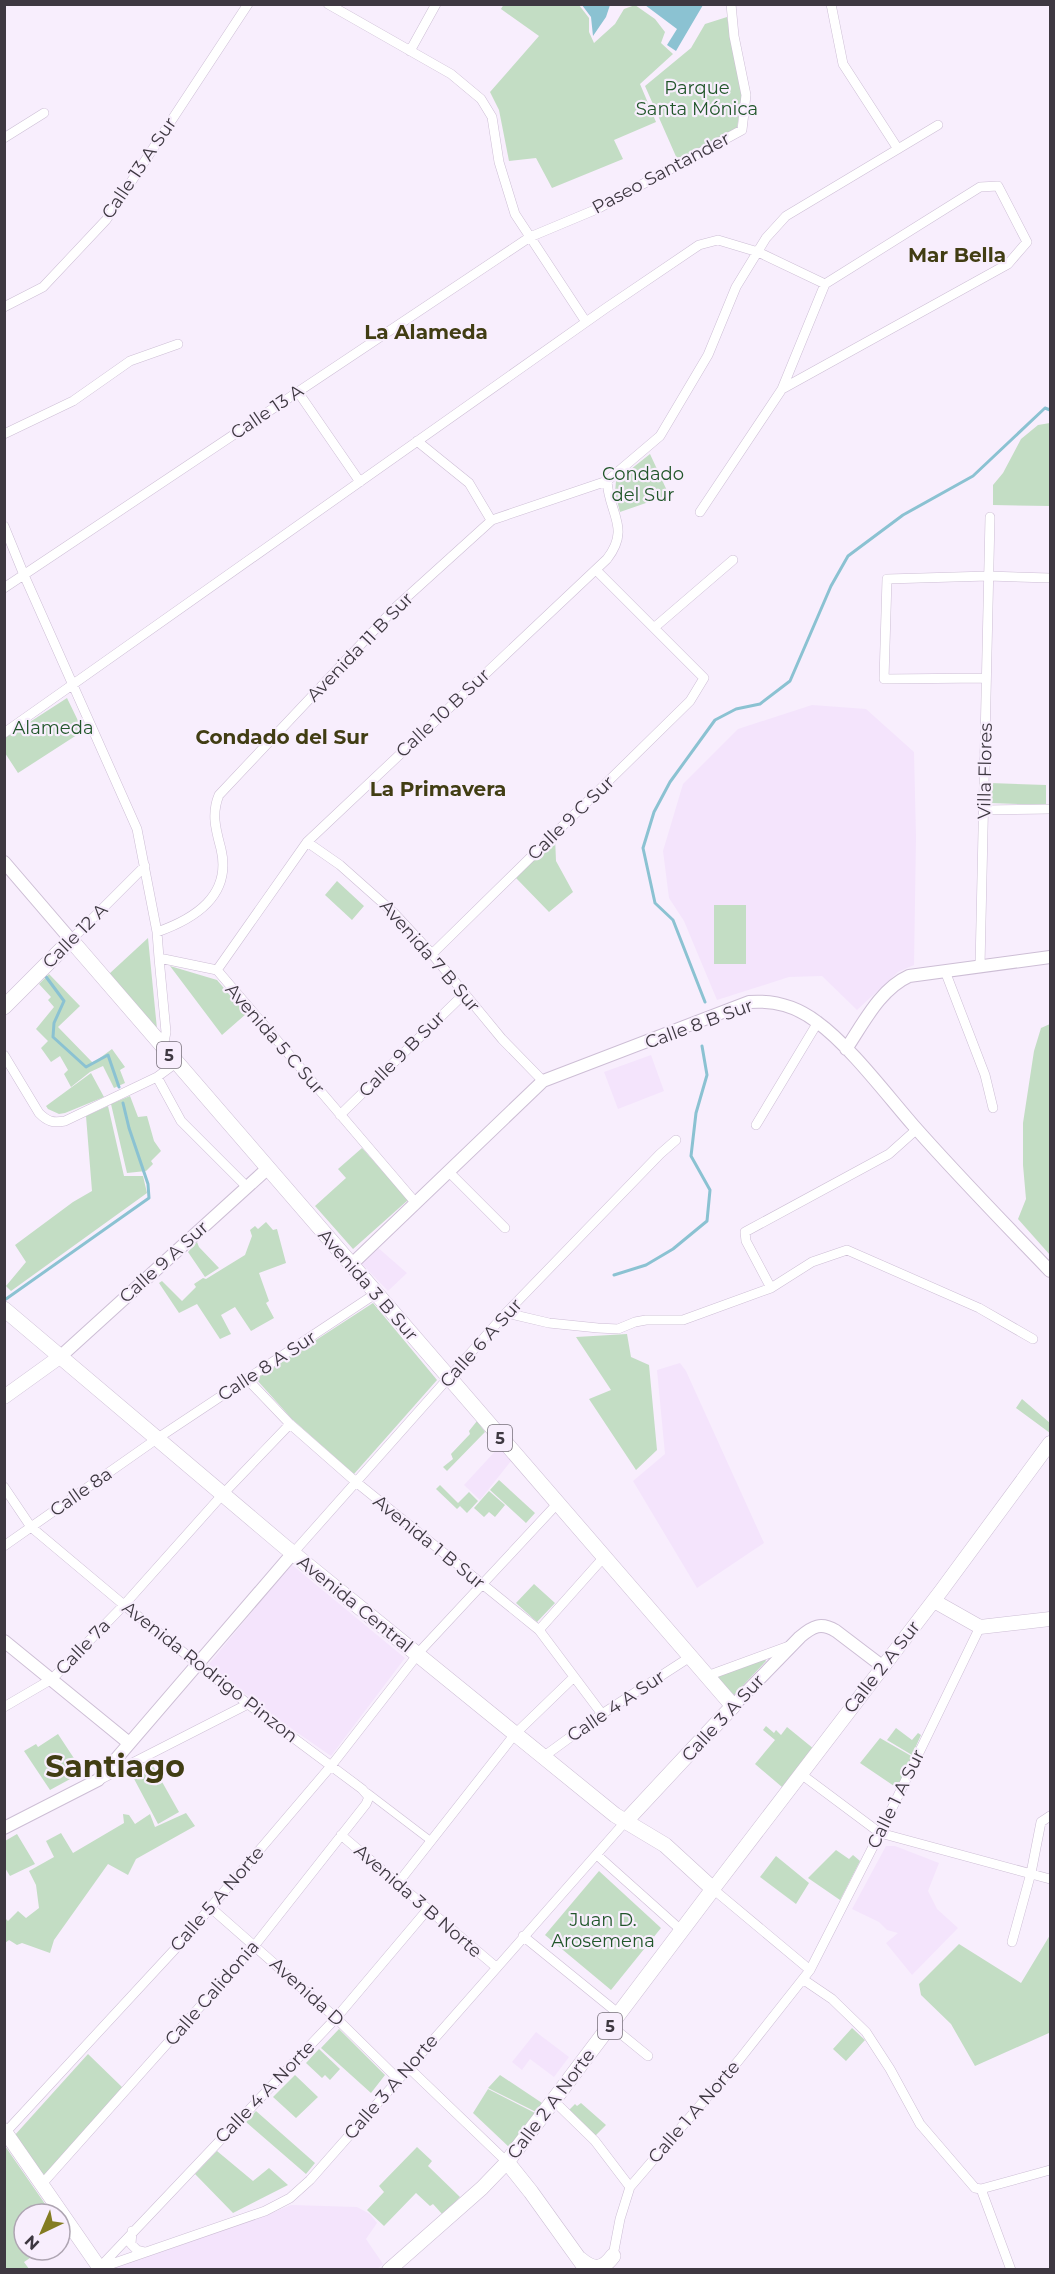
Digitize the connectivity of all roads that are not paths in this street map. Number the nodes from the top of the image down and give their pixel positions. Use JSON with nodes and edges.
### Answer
{"nodes":[{"id":1,"x":248,"y":4,"type":"edge"},
{"id":2,"x":328,"y":4,"type":"edge"},
{"id":3,"x":436,"y":4,"type":"edge"},
{"id":4,"x":732,"y":4,"type":"edge"},
{"id":5,"x":833,"y":5,"type":"edge"},
{"id":6,"x":410,"y":51,"type":"junction"},
{"id":7,"x":44,"y":112,"type":"dead end"},
{"id":8,"x":938,"y":125,"type":"dead end"},
{"id":9,"x":4,"y":138,"type":"edge"},
{"id":10,"x":898,"y":149,"type":"junction"},
{"id":11,"x":530,"y":237,"type":"junction"},
{"id":12,"x":758,"y":252,"type":"junction"},
{"id":13,"x":825,"y":284,"type":"junction"},
{"id":14,"x":4,"y":307,"type":"edge"},
{"id":15,"x":586,"y":322,"type":"junction"},
{"id":16,"x":178,"y":344,"type":"dead end"},
{"id":17,"x":782,"y":389,"type":"junction"},
{"id":18,"x":297,"y":392,"type":"junction"},
{"id":19,"x":4,"y":434,"type":"edge"},
{"id":20,"x":417,"y":441,"type":"junction"},
{"id":21,"x":607,"y":481,"type":"junction"},
{"id":22,"x":360,"y":482,"type":"junction"},
{"id":23,"x":700,"y":512,"type":"dead end"},
{"id":24,"x":990,"y":517,"type":"dead end"},
{"id":25,"x":491,"y":520,"type":"junction"},
{"id":26,"x":4,"y":526,"type":"edge"},
{"id":27,"x":733,"y":560,"type":"dead end"},
{"id":28,"x":596,"y":570,"type":"junction"},
{"id":29,"x":24,"y":575,"type":"junction"},
{"id":30,"x":988,"y":576,"type":"junction"},
{"id":31,"x":1050,"y":578,"type":"edge"},
{"id":32,"x":4,"y":588,"type":"edge"},
{"id":33,"x":655,"y":627,"type":"junction"},
{"id":34,"x":986,"y":678,"type":"junction"},
{"id":35,"x":72,"y":684,"type":"junction"},
{"id":36,"x":4,"y":733,"type":"edge"},
{"id":37,"x":1050,"y":809,"type":"edge"},
{"id":38,"x":984,"y":810,"type":"junction"},
{"id":39,"x":307,"y":842,"type":"junction"},
{"id":40,"x":4,"y":862,"type":"edge"},
{"id":41,"x":145,"y":866,"type":"junction"},
{"id":42,"x":157,"y":932,"type":"junction"},
{"id":43,"x":71,"y":940,"type":"junction"},
{"id":44,"x":58,"y":953,"type":"junction"},
{"id":45,"x":432,"y":954,"type":"junction"},
{"id":46,"x":84,"y":956,"type":"junction"},
{"id":47,"x":1050,"y":957,"type":"edge"},
{"id":48,"x":159,"y":958,"type":"junction"},
{"id":49,"x":980,"y":966,"type":"junction"},
{"id":50,"x":217,"y":970,"type":"junction"},
{"id":51,"x":945,"y":971,"type":"junction"},
{"id":52,"x":464,"y":994,"type":"junction"},
{"id":53,"x":4,"y":1007,"type":"edge"},
{"id":54,"x":818,"y":1022,"type":"junction"},
{"id":55,"x":163,"y":1047,"type":"junction"},
{"id":56,"x":846,"y":1049,"type":"junction"},
{"id":57,"x":4,"y":1055,"type":"edge"},
{"id":58,"x":176,"y":1063,"type":"junction"},
{"id":59,"x":158,"y":1077,"type":"junction"},
{"id":60,"x":543,"y":1081,"type":"junction"},
{"id":61,"x":993,"y":1108,"type":"dead end"},
{"id":62,"x":340,"y":1115,"type":"junction"},
{"id":63,"x":756,"y":1125,"type":"dead end"},
{"id":64,"x":917,"y":1129,"type":"junction"},
{"id":65,"x":676,"y":1140,"type":"dead end"},
{"id":66,"x":267,"y":1169,"type":"junction"},
{"id":67,"x":448,"y":1171,"type":"junction"},
{"id":68,"x":247,"y":1187,"type":"junction"},
{"id":69,"x":415,"y":1203,"type":"junction"},
{"id":70,"x":505,"y":1228,"type":"dead end"},
{"id":71,"x":351,"y":1265,"type":"junction"},
{"id":72,"x":1050,"y":1271,"type":"edge"},
{"id":73,"x":771,"y":1288,"type":"junction"},
{"id":74,"x":375,"y":1294,"type":"junction"},
{"id":75,"x":4,"y":1309,"type":"edge"},
{"id":76,"x":506,"y":1313,"type":"junction"},
{"id":77,"x":1033,"y":1339,"type":"dead end"},
{"id":78,"x":61,"y":1356,"type":"junction"},
{"id":79,"x":247,"y":1379,"type":"junction"},
{"id":80,"x":449,"y":1379,"type":"junction"},
{"id":81,"x":4,"y":1397,"type":"edge"},
{"id":82,"x":290,"y":1424,"type":"junction"},
{"id":83,"x":158,"y":1437,"type":"junction"},
{"id":84,"x":1050,"y":1443,"type":"edge"},
{"id":85,"x":356,"y":1482,"type":"junction"},
{"id":86,"x":4,"y":1487,"type":"edge"},
{"id":87,"x":223,"y":1494,"type":"junction"},
{"id":88,"x":557,"y":1504,"type":"junction"},
{"id":89,"x":31,"y":1527,"type":"junction"},
{"id":90,"x":4,"y":1546,"type":"edge"},
{"id":91,"x":293,"y":1553,"type":"junction"},
{"id":92,"x":604,"y":1557,"type":"junction"},
{"id":93,"x":482,"y":1584,"type":"junction"},
{"id":94,"x":934,"y":1601,"type":"junction"},
{"id":95,"x":124,"y":1605,"type":"junction"},
{"id":96,"x":1050,"y":1619,"type":"edge"},
{"id":97,"x":980,"y":1627,"type":"junction"},
{"id":98,"x":539,"y":1630,"type":"junction"},
{"id":99,"x":4,"y":1641,"type":"edge"},
{"id":100,"x":792,"y":1646,"type":"junction"},
{"id":101,"x":418,"y":1655,"type":"junction"},
{"id":102,"x":690,"y":1656,"type":"junction"},
{"id":103,"x":198,"y":1664,"type":"junction"},
{"id":104,"x":882,"y":1666,"type":"junction"},
{"id":105,"x":707,"y":1676,"type":"junction"},
{"id":106,"x":574,"y":1677,"type":"junction"},
{"id":107,"x":52,"y":1679,"type":"junction"},
{"id":108,"x":248,"y":1704,"type":"junction"},
{"id":109,"x":733,"y":1706,"type":"junction"},
{"id":110,"x":4,"y":1707,"type":"edge"},
{"id":111,"x":602,"y":1714,"type":"junction"},
{"id":112,"x":515,"y":1734,"type":"junction"},
{"id":113,"x":129,"y":1743,"type":"junction"},
{"id":114,"x":543,"y":1757,"type":"junction"},
{"id":115,"x":331,"y":1766,"type":"junction"},
{"id":116,"x":801,"y":1774,"type":"junction"},
{"id":117,"x":98,"y":1780,"type":"junction"},
{"id":118,"x":368,"y":1793,"type":"junction"},
{"id":119,"x":1050,"y":1816,"type":"edge"},
{"id":120,"x":624,"y":1818,"type":"junction"},
{"id":121,"x":4,"y":1828,"type":"edge"},
{"id":122,"x":880,"y":1833,"type":"junction"},
{"id":123,"x":341,"y":1835,"type":"junction"},
{"id":124,"x":431,"y":1841,"type":"junction"},
{"id":125,"x":597,"y":1855,"type":"junction"},
{"id":126,"x":1031,"y":1873,"type":"junction"},
{"id":127,"x":1050,"y":1879,"type":"edge"},
{"id":128,"x":398,"y":1883,"type":"junction"},
{"id":129,"x":713,"y":1889,"type":"junction"},
{"id":130,"x":211,"y":1908,"type":"junction"},
{"id":131,"x":428,"y":1910,"type":"junction"},
{"id":132,"x":682,"y":1930,"type":"junction"},
{"id":133,"x":523,"y":1936,"type":"junction"},
{"id":134,"x":1011,"y":1942,"type":"dead end"},
{"id":135,"x":255,"y":1945,"type":"junction"},
{"id":136,"x":496,"y":1967,"type":"junction"},
{"id":137,"x":810,"y":1970,"type":"junction"},
{"id":138,"x":804,"y":1980,"type":"junction"},
{"id":139,"x":336,"y":2018,"type":"junction"},
{"id":140,"x":615,"y":2019,"type":"junction"},
{"id":141,"x":648,"y":2056,"type":"dead end"},
{"id":142,"x":409,"y":2068,"type":"junction"},
{"id":143,"x":399,"y":2080,"type":"junction"},
{"id":144,"x":554,"y":2101,"type":"junction"},
{"id":145,"x":5,"y":2132,"type":"edge"},
{"id":146,"x":507,"y":2162,"type":"junction"},
{"id":147,"x":1050,"y":2170,"type":"edge"},
{"id":148,"x":42,"y":2184,"type":"junction"},
{"id":149,"x":630,"y":2187,"type":"junction"},
{"id":150,"x":981,"y":2189,"type":"junction"},
{"id":151,"x":132,"y":2232,"type":"junction"},
{"id":152,"x":146,"y":2252,"type":"junction"},
{"id":153,"x":611,"y":2263,"type":"edge"},
{"id":154,"x":583,"y":2264,"type":"edge"},
{"id":155,"x":99,"y":2269,"type":"edge"},
{"id":156,"x":390,"y":2270,"type":"edge"},
{"id":157,"x":1011,"y":2270,"type":"edge"}],
"edges":[{"from":1,"to":14,"type":"street","name":"Calle 13 A Sur"},
{"from":2,"to":6,"type":"street"},
{"from":3,"to":6,"type":"street"},
{"from":4,"to":11,"type":"street","name":"Paseo Santander"},
{"from":5,"to":10,"type":"street"},
{"from":6,"to":11,"type":"street"},
{"from":7,"to":9,"type":"street"},
{"from":8,"to":10,"type":"street"},
{"from":10,"to":12,"type":"street"},
{"from":11,"to":15,"type":"street"},
{"from":11,"to":18,"type":"street","name":"Calle 13 A"},
{"from":12,"to":13,"type":"street"},
{"from":12,"to":15,"type":"street"},
{"from":12,"to":21,"type":"street"},
{"from":13,"to":17,"type":"street"},
{"from":13,"to":17,"type":"street"},
{"from":15,"to":20,"type":"street"},
{"from":16,"to":19,"type":"street"},
{"from":17,"to":23,"type":"street"},
{"from":18,"to":22,"type":"street"},
{"from":18,"to":29,"type":"street","name":"Calle 13 A"},
{"from":20,"to":22,"type":"street"},
{"from":20,"to":25,"type":"street"},
{"from":21,"to":25,"type":"street","name":"Avenida 11 B Sur"},
{"from":21,"to":28,"type":"street","name":"Calle 10 B Sur"},
{"from":22,"to":35,"type":"street"},
{"from":24,"to":30,"type":"street","name":"Villa Flores"},
{"from":25,"to":42,"type":"street","name":"Avenida 11 B Sur"},
{"from":26,"to":29,"type":"street"},
{"from":27,"to":33,"type":"street"},
{"from":28,"to":33,"type":"street"},
{"from":28,"to":39,"type":"street","name":"Calle 10 B Sur"},
{"from":29,"to":32,"type":"street","name":"Calle 13 A"},
{"from":29,"to":35,"type":"street"},
{"from":30,"to":31,"type":"street"},
{"from":30,"to":34,"type":"street","name":"Villa Flores"},
{"from":30,"to":34,"type":"street"},
{"from":33,"to":45,"type":"street","name":"Calle 9 C Sur"},
{"from":34,"to":38,"type":"street","name":"Villa Flores"},
{"from":35,"to":36,"type":"street"},
{"from":35,"to":41,"type":"street"},
{"from":37,"to":38,"type":"street"},
{"from":38,"to":49,"type":"street","name":"Villa Flores"},
{"from":39,"to":45,"type":"street","name":"Avenida 7 B Sur"},
{"from":39,"to":50,"type":"street","name":"Calle 10 B Sur"},
{"from":40,"to":43,"type":"street","name":"Avenida 3 B Sur"},
{"from":41,"to":42,"type":"street"},
{"from":41,"to":43,"type":"street","name":"Calle 12 A"},
{"from":42,"to":48,"type":"street"},
{"from":43,"to":44,"type":"main road","name":"Calle 12 A"},
{"from":43,"to":46,"type":"main road","name":"Avenida 3 B Sur","number":"5"},
{"from":44,"to":46,"type":"main road"},
{"from":44,"to":53,"type":"main road","name":"Calle 12 A"},
{"from":45,"to":52,"type":"street","name":"Avenida 7 B Sur"},
{"from":46,"to":55,"type":"main road","name":"Avenida 3 B Sur","number":"5"},
{"from":47,"to":49,"type":"street"},
{"from":48,"to":50,"type":"street","name":"Avenida 5 C Sur"},
{"from":48,"to":55,"type":"street"},
{"from":49,"to":51,"type":"street"},
{"from":50,"to":62,"type":"street","name":"Avenida 5 C Sur"},
{"from":51,"to":56,"type":"street"},
{"from":51,"to":61,"type":"street"},
{"from":52,"to":60,"type":"street","name":"Avenida 7 B Sur"},
{"from":52,"to":62,"type":"street","name":"Calle 9 B Sur"},
{"from":54,"to":56,"type":"street","name":"Calle 8 B Sur"},
{"from":54,"to":60,"type":"street","name":"Calle 8 B Sur"},
{"from":54,"to":63,"type":"street"},
{"from":55,"to":58,"type":"main road","name":"Avenida 3 B Sur","number":"5"},
{"from":56,"to":64,"type":"street","name":"Calle 8 B Sur"},
{"from":57,"to":59,"type":"street"},
{"from":58,"to":59,"type":"street"},
{"from":58,"to":66,"type":"main road","name":"Avenida 3 B Sur","number":"5"},
{"from":59,"to":68,"type":"street"},
{"from":60,"to":67,"type":"street","name":"Calle 8 B Sur"},
{"from":62,"to":69,"type":"street","name":"Avenida 5 C Sur"},
{"from":64,"to":72,"type":"street","name":"Calle 8 B Sur"},
{"from":64,"to":73,"type":"street"},
{"from":65,"to":76,"type":"street","name":"Calle 6 A Sur"},
{"from":66,"to":68,"type":"street","name":"Calle 9 A Sur"},
{"from":66,"to":71,"type":"main road","name":"Avenida 3 B Sur","number":"5"},
{"from":67,"to":69,"type":"street","name":"Calle 8 B Sur"},
{"from":67,"to":70,"type":"street"},
{"from":68,"to":78,"type":"street","name":"Calle 9 A Sur"},
{"from":69,"to":71,"type":"street","name":"Calle 8 B Sur"},
{"from":71,"to":74,"type":"main road","name":"Avenida 3 B Sur","number":"5"},
{"from":73,"to":76,"type":"street"},
{"from":73,"to":77,"type":"street"},
{"from":74,"to":79,"type":"street","name":"Calle 8 A Sur"},
{"from":74,"to":80,"type":"main road","name":"Avenida 3 B Sur","number":"5"},
{"from":75,"to":78,"type":"main road","name":"Avenida Central"},
{"from":76,"to":80,"type":"street","name":"Calle 6 A Sur"},
{"from":78,"to":81,"type":"main road"},
{"from":78,"to":83,"type":"main road","name":"Avenida Central"},
{"from":79,"to":82,"type":"street","name":"Avenida 1 B Sur"},
{"from":79,"to":83,"type":"street","name":"Calle 8 A Sur"},
{"from":80,"to":85,"type":"street","name":"Calle 6 A Sur"},
{"from":80,"to":88,"type":"main road","name":"Avenida 3 B Sur","number":"5"},
{"from":82,"to":85,"type":"street","name":"Avenida 1 B Sur"},
{"from":82,"to":87,"type":"street","name":"Calle 7a"},
{"from":83,"to":87,"type":"main road","name":"Avenida Central"},
{"from":83,"to":89,"type":"street","name":"Calle 8a"},
{"from":84,"to":94,"type":"main road","name":"Calle 2 A Sur"},
{"from":85,"to":91,"type":"street","name":"Calle 6 A Sur"},
{"from":85,"to":93,"type":"street","name":"Avenida 1 B Sur"},
{"from":86,"to":89,"type":"street","name":"Avenida Rodrigo Pinzon"},
{"from":87,"to":91,"type":"main road","name":"Avenida Central"},
{"from":87,"to":95,"type":"street","name":"Calle 7a"},
{"from":88,"to":92,"type":"main road","name":"Avenida 3 B Sur","number":"5"},
{"from":88,"to":93,"type":"street","name":"Calle 5 A Norte"},
{"from":89,"to":90,"type":"street","name":"Calle 8a"},
{"from":89,"to":95,"type":"street","name":"Avenida Rodrigo Pinzon"},
{"from":91,"to":101,"type":"main road","name":"Avenida Central"},
{"from":91,"to":103,"type":"street"},
{"from":92,"to":98,"type":"street"},
{"from":92,"to":102,"type":"main road","name":"Avenida 3 B Sur","number":"5"},
{"from":93,"to":98,"type":"street","name":"Avenida 1 B Sur"},
{"from":93,"to":101,"type":"street","name":"Calle 5 A Norte"},
{"from":94,"to":97,"type":"main road"},
{"from":94,"to":104,"type":"main road","name":"Calle 2 A Sur"},
{"from":95,"to":103,"type":"street","name":"Avenida Rodrigo Pinzon"},
{"from":95,"to":107,"type":"street","name":"Calle 7a"},
{"from":96,"to":97,"type":"main road"},
{"from":97,"to":122,"type":"street","name":"Calle 1 A Sur"},
{"from":98,"to":106,"type":"street","name":"Avenida 1 B Sur"},
{"from":99,"to":107,"type":"street"},
{"from":100,"to":104,"type":"street","name":"Calle 3 A Sur"},
{"from":100,"to":105,"type":"street"},
{"from":100,"to":109,"type":"street","name":"Calle 3 A Sur"},
{"from":101,"to":112,"type":"main road","name":"Avenida Central"},
{"from":101,"to":115,"type":"street","name":"Calle 5 A Norte"},
{"from":102,"to":105,"type":"main road","name":"Avenida 3 B Sur","number":"5"},
{"from":102,"to":111,"type":"street","name":"Calle 4 A Sur"},
{"from":103,"to":108,"type":"street","name":"Avenida Rodrigo Pinzon"},
{"from":103,"to":113,"type":"street"},
{"from":104,"to":116,"type":"main road","name":"Calle 2 A Sur"},
{"from":105,"to":109,"type":"main road","name":"Avenida 3 B Sur","number":"5"},
{"from":106,"to":111,"type":"street","name":"Avenida 1 B Sur"},
{"from":106,"to":112,"type":"street"},
{"from":107,"to":110,"type":"street","name":"Calle 7a"},
{"from":107,"to":113,"type":"street"},
{"from":108,"to":115,"type":"street","name":"Avenida Rodrigo Pinzon"},
{"from":108,"to":117,"type":"street"},
{"from":109,"to":120,"type":"main road","name":"Calle 3 A Sur"},
{"from":111,"to":114,"type":"street","name":"Calle 4 A Sur"},
{"from":112,"to":114,"type":"main road","name":"Avenida Central"},
{"from":112,"to":124,"type":"street"},
{"from":113,"to":117,"type":"street"},
{"from":114,"to":120,"type":"main road","name":"Avenida Central"},
{"from":115,"to":118,"type":"street","name":"Avenida Rodrigo Pinzon"},
{"from":115,"to":130,"type":"street","name":"Calle 5 A Norte"},
{"from":116,"to":122,"type":"street"},
{"from":116,"to":129,"type":"main road","name":"Calle 2 A Sur"},
{"from":117,"to":121,"type":"street"},
{"from":118,"to":123,"type":"street","name":"Calle Calidonia"},
{"from":118,"to":124,"type":"street","name":"Avenida Rodrigo Pinzon"},
{"from":119,"to":126,"type":"street"},
{"from":120,"to":125,"type":"street","name":"Calle 3 A Norte"},
{"from":120,"to":129,"type":"main road","name":"Avenida Central"},
{"from":122,"to":126,"type":"street"},
{"from":122,"to":137,"type":"street","name":"Calle 1 A Sur"},
{"from":123,"to":128,"type":"street","name":"Avenida 3 B Norte"},
{"from":123,"to":135,"type":"street","name":"Calle Calidonia"},
{"from":124,"to":128,"type":"street"},
{"from":125,"to":132,"type":"street"},
{"from":125,"to":133,"type":"street","name":"Calle 3 A Norte"},
{"from":126,"to":127,"type":"street"},
{"from":126,"to":134,"type":"street"},
{"from":128,"to":131,"type":"street","name":"Avenida 3 B Norte"},
{"from":129,"to":132,"type":"main road","name":"Calle 2 A Norte","number":"5"},
{"from":129,"to":137,"type":"street"},
{"from":130,"to":135,"type":"street","name":"Avenida D"},
{"from":130,"to":145,"type":"street","name":"Calle 5 A Norte"},
{"from":131,"to":136,"type":"street","name":"Avenida 3 B Norte"},
{"from":131,"to":139,"type":"street","name":"Calle 4 A Norte"},
{"from":132,"to":140,"type":"main road","name":"Calle 2 A Norte","number":"5"},
{"from":133,"to":136,"type":"street","name":"Calle 3 A Norte"},
{"from":133,"to":140,"type":"street"},
{"from":135,"to":139,"type":"street","name":"Avenida D"},
{"from":135,"to":148,"type":"street","name":"Calle Calidonia"},
{"from":136,"to":142,"type":"street","name":"Calle 3 A Norte"},
{"from":137,"to":138,"type":"street","name":"Calle 1 A Norte"},
{"from":138,"to":149,"type":"street","name":"Calle 1 A Norte"},
{"from":138,"to":150,"type":"street"},
{"from":139,"to":143,"type":"street","name":"Avenida D"},
{"from":139,"to":151,"type":"street","name":"Calle 4 A Norte"},
{"from":140,"to":141,"type":"street"},
{"from":140,"to":144,"type":"main road","name":"Calle 2 A Norte","number":"5"},
{"from":142,"to":143,"type":"street","name":"Calle 3 A Norte"},
{"from":142,"to":146,"type":"street"},
{"from":143,"to":152,"type":"street","name":"Calle 3 A Norte"},
{"from":144,"to":146,"type":"main road","name":"Calle 2 A Norte","number":"5"},
{"from":144,"to":149,"type":"street"},
{"from":145,"to":148,"type":"main road"},
{"from":146,"to":154,"type":"main road"},
{"from":146,"to":156,"type":"main road","name":"Calle 2 A Norte"},
{"from":147,"to":150,"type":"street"},
{"from":148,"to":155,"type":"main road"},
{"from":149,"to":153,"type":"street","name":"Calle 1 A Norte"},
{"from":150,"to":157,"type":"street"},
{"from":151,"to":152,"type":"street"},
{"from":151,"to":155,"type":"street","name":"Calle 4 A Norte"},
{"from":152,"to":155,"type":"street","name":"Calle 3 A Norte"},
{"from":153,"to":154,"type":"main road"}]}
